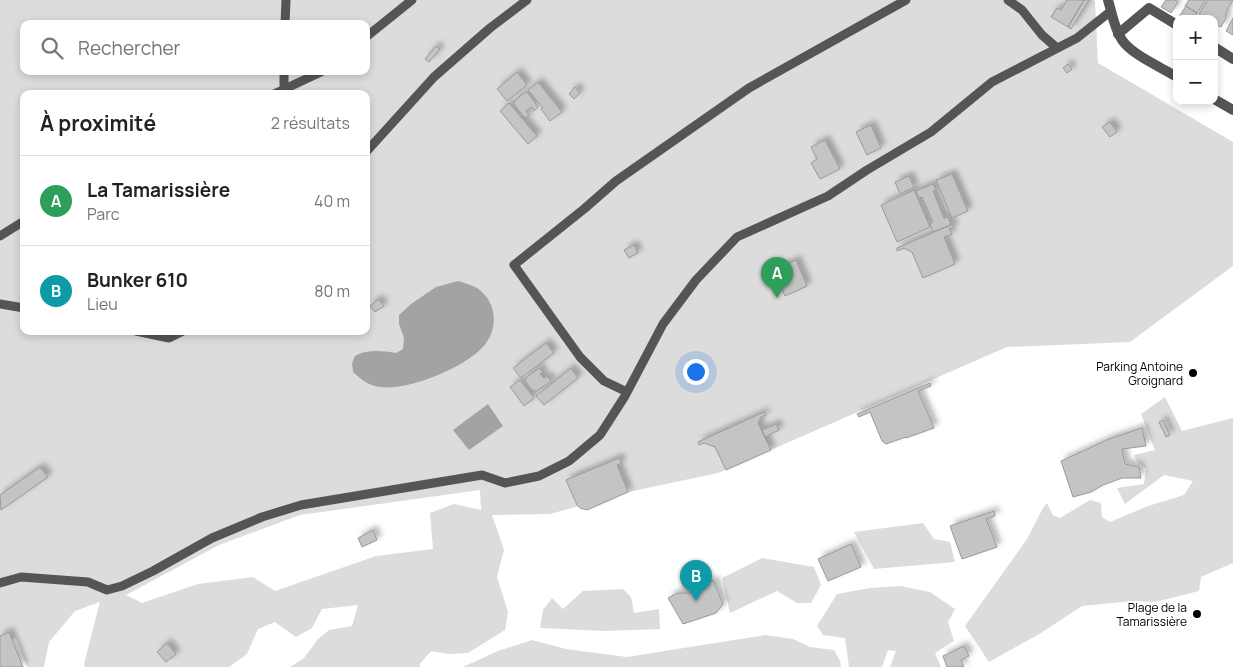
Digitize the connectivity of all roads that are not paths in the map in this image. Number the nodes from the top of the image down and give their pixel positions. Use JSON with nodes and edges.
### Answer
{"nodes":[{"id":1,"x":286,"y":0,"type":"edge"},
{"id":2,"x":412,"y":0,"type":"edge"},
{"id":3,"x":527,"y":0,"type":"edge"},
{"id":4,"x":906,"y":0,"type":"edge"},
{"id":5,"x":1008,"y":0,"type":"edge"},
{"id":6,"x":1108,"y":0,"type":"edge"},
{"id":7,"x":1111,"y":11,"type":"junction"},
{"id":8,"x":285,"y":20,"type":"edge"},
{"id":9,"x":1173,"y":23,"type":"edge"},
{"id":10,"x":370,"y":33,"type":"edge"},
{"id":11,"x":1118,"y":34,"type":"junction"},
{"id":12,"x":1057,"y":48,"type":"junction"},
{"id":13,"x":1218,"y":49,"type":"edge"},
{"id":14,"x":1233,"y":58,"type":"edge"},
{"id":15,"x":284,"y":75,"type":"edge"},
{"id":16,"x":317,"y":75,"type":"edge"},
{"id":17,"x":1173,"y":75,"type":"edge"},
{"id":18,"x":284,"y":89,"type":"joint"},
{"id":19,"x":1218,"y":101,"type":"edge"},
{"id":20,"x":1233,"y":110,"type":"edge"},
{"id":21,"x":370,"y":148,"type":"edge"},
{"id":22,"x":20,"y":224,"type":"edge"},
{"id":23,"x":0,"y":236,"type":"edge"},
{"id":24,"x":0,"y":304,"type":"edge"},
{"id":25,"x":20,"y":307,"type":"edge"},
{"id":26,"x":155,"y":335,"type":"edge"},
{"id":27,"x":175,"y":335,"type":"edge"},
{"id":28,"x":627,"y":392,"type":"junction"},
{"id":29,"x":0,"y":583,"type":"edge"}],
"edges":[{"from":1,"to":8,"type":"lane"},
{"from":2,"to":10,"type":"lane"},
{"from":3,"to":21,"type":"lane"},
{"from":4,"to":28,"type":"lane"},
{"from":5,"to":12,"type":"lane"},
{"from":6,"to":7,"type":"street"},
{"from":7,"to":11,"type":"street"},
{"from":7,"to":12,"type":"lane"},
{"from":9,"to":11,"type":"street"},
{"from":11,"to":17,"type":"street"},
{"from":12,"to":28,"type":"lane"},
{"from":13,"to":14,"type":"street"},
{"from":15,"to":18,"type":"lane"},
{"from":16,"to":18,"type":"lane"},
{"from":19,"to":20,"type":"street"},
{"from":22,"to":23,"type":"lane"},
{"from":24,"to":25,"type":"lane"},
{"from":26,"to":27,"type":"lane"},
{"from":28,"to":29,"type":"lane"}]}
